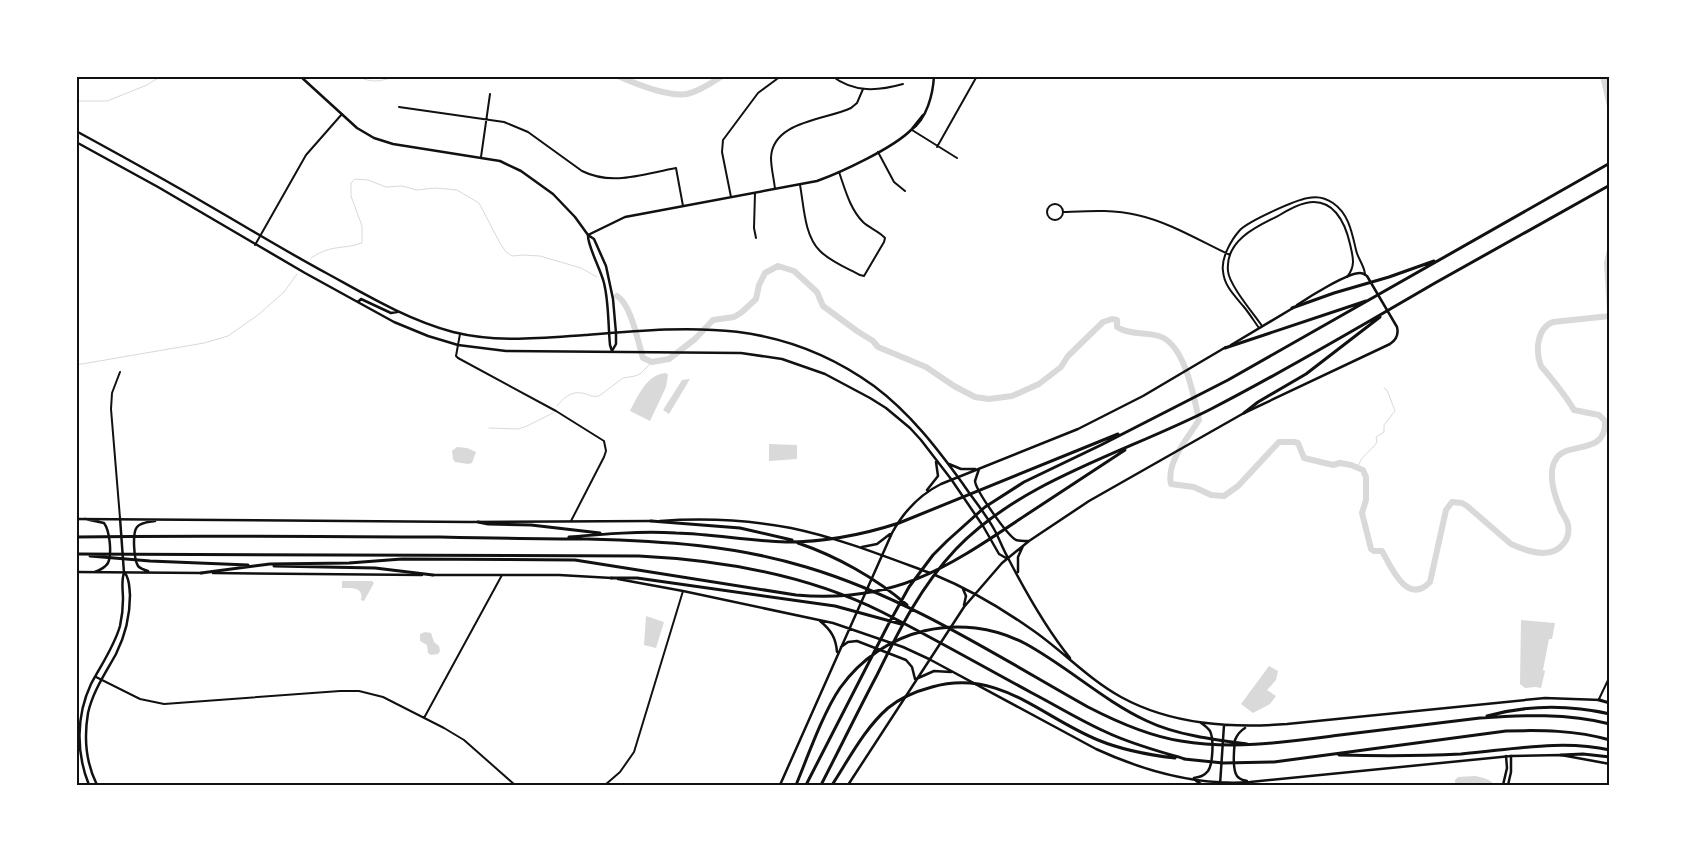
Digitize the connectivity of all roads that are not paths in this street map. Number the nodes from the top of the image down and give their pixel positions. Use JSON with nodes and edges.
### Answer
{"nodes":[{"id":1,"x":300,"y":76,"type":"edge"},
{"id":2,"x":781,"y":76,"type":"edge"},
{"id":3,"x":832,"y":76,"type":"edge"},
{"id":4,"x":934,"y":76,"type":"edge"},
{"id":5,"x":978,"y":76,"type":"edge"},
{"id":6,"x":903,"y":84,"type":"dead end"},
{"id":7,"x":863,"y":89,"type":"junction"},
{"id":8,"x":490,"y":94,"type":"dead end"},
{"id":9,"x":399,"y":108,"type":"dead end"},
{"id":10,"x":342,"y":114,"type":"junction"},
{"id":11,"x":486,"y":120,"type":"junction"},
{"id":12,"x":911,"y":130,"type":"junction"},
{"id":13,"x":76,"y":131,"type":"edge"},
{"id":14,"x":76,"y":142,"type":"edge"},
{"id":15,"x":937,"y":147,"type":"junction"},
{"id":16,"x":878,"y":152,"type":"junction"},
{"id":17,"x":481,"y":157,"type":"junction"},
{"id":18,"x":957,"y":158,"type":"dead end"},
{"id":19,"x":1610,"y":163,"type":"edge"},
{"id":20,"x":839,"y":172,"type":"junction"},
{"id":21,"x":800,"y":185,"type":"junction"},
{"id":22,"x":1610,"y":185,"type":"edge"},
{"id":23,"x":775,"y":190,"type":"junction"},
{"id":24,"x":905,"y":191,"type":"dead end"},
{"id":25,"x":755,"y":193,"type":"junction"},
{"id":26,"x":731,"y":198,"type":"junction"},
{"id":27,"x":1302,"y":199,"type":"junction"},
{"id":28,"x":1303,"y":204,"type":"junction"},
{"id":29,"x":683,"y":206,"type":"junction"},
{"id":30,"x":1063,"y":212,"type":"junction"},
{"id":31,"x":588,"y":235,"type":"junction"},
{"id":32,"x":260,"y":236,"type":"junction"},
{"id":33,"x":756,"y":238,"type":"dead end"},
{"id":34,"x":1355,"y":242,"type":"junction"},
{"id":35,"x":1349,"y":243,"type":"junction"},
{"id":36,"x":255,"y":244,"type":"junction"},
{"id":37,"x":1226,"y":253,"type":"junction"},
{"id":38,"x":1230,"y":255,"type":"junction"},
{"id":39,"x":1442,"y":258,"type":"junction"},
{"id":40,"x":1366,"y":275,"type":"junction"},
{"id":41,"x":1346,"y":277,"type":"junction"},
{"id":42,"x":1369,"y":300,"type":"junction"},
{"id":43,"x":358,"y":302,"type":"junction"},
{"id":44,"x":1247,"y":304,"type":"junction"},
{"id":45,"x":1243,"y":306,"type":"junction"},
{"id":46,"x":1292,"y":308,"type":"junction"},
{"id":47,"x":398,"y":312,"type":"junction"},
{"id":48,"x":1384,"y":313,"type":"junction"},
{"id":49,"x":1260,"y":327,"type":"junction"},
{"id":50,"x":609,"y":333,"type":"junction"},
{"id":51,"x":616,"y":333,"type":"junction"},
{"id":52,"x":460,"y":334,"type":"junction"},
{"id":53,"x":458,"y":345,"type":"junction"},
{"id":54,"x":1225,"y":348,"type":"junction"},
{"id":55,"x":612,"y":351,"type":"junction"},
{"id":56,"x":120,"y":372,"type":"dead end"},
{"id":57,"x":1244,"y":413,"type":"junction"},
{"id":58,"x":1128,"y":431,"type":"junction"},
{"id":59,"x":1132,"y":446,"type":"junction"},
{"id":60,"x":936,"y":460,"type":"junction"},
{"id":61,"x":946,"y":462,"type":"junction"},
{"id":62,"x":979,"y":468,"type":"junction"},
{"id":63,"x":957,"y":477,"type":"junction"},
{"id":64,"x":951,"y":480,"type":"junction"},
{"id":65,"x":925,"y":493,"type":"junction"},
{"id":66,"x":76,"y":518,"type":"edge"},
{"id":67,"x":83,"y":518,"type":"junction"},
{"id":68,"x":120,"y":518,"type":"junction"},
{"id":69,"x":159,"y":520,"type":"junction"},
{"id":70,"x":571,"y":521,"type":"junction"},
{"id":71,"x":651,"y":521,"type":"junction"},
{"id":72,"x":478,"y":522,"type":"junction"},
{"id":73,"x":608,"y":534,"type":"junction"},
{"id":74,"x":892,"y":534,"type":"junction"},
{"id":75,"x":76,"y":537,"type":"edge"},
{"id":76,"x":556,"y":538,"type":"junction"},
{"id":77,"x":1029,"y":541,"type":"junction"},
{"id":78,"x":1024,"y":545,"type":"junction"},
{"id":79,"x":859,"y":547,"type":"junction"},
{"id":80,"x":78,"y":554,"type":"edge"},
{"id":81,"x":96,"y":555,"type":"junction"},
{"id":82,"x":882,"y":555,"type":"junction"},
{"id":83,"x":567,"y":556,"type":"junction"},
{"id":84,"x":1006,"y":558,"type":"junction"},
{"id":85,"x":575,"y":560,"type":"junction"},
{"id":86,"x":76,"y":572,"type":"edge"},
{"id":87,"x":93,"y":572,"type":"junction"},
{"id":88,"x":124,"y":573,"type":"junction"},
{"id":89,"x":154,"y":573,"type":"junction"},
{"id":90,"x":201,"y":573,"type":"junction"},
{"id":91,"x":433,"y":575,"type":"junction"},
{"id":92,"x":502,"y":575,"type":"junction"},
{"id":93,"x":1018,"y":575,"type":"junction"},
{"id":94,"x":611,"y":578,"type":"junction"},
{"id":95,"x":963,"y":587,"type":"junction"},
{"id":96,"x":683,"y":591,"type":"junction"},
{"id":97,"x":975,"y":594,"type":"junction"},
{"id":98,"x":909,"y":607,"type":"junction"},
{"id":99,"x":964,"y":607,"type":"junction"},
{"id":100,"x":818,"y":621,"type":"junction"},
{"id":101,"x":907,"y":626,"type":"junction"},
{"id":102,"x":850,"y":628,"type":"junction"},
{"id":103,"x":841,"y":647,"type":"junction"},
{"id":104,"x":837,"y":655,"type":"junction"},
{"id":105,"x":930,"y":658,"type":"junction"},
{"id":106,"x":1074,"y":663,"type":"junction"},
{"id":107,"x":954,"y":672,"type":"junction"},
{"id":108,"x":1610,"y":676,"type":"edge"},
{"id":109,"x":96,"y":677,"type":"junction"},
{"id":110,"x":101,"y":680,"type":"junction"},
{"id":111,"x":915,"y":680,"type":"junction"},
{"id":112,"x":1598,"y":700,"type":"junction"},
{"id":113,"x":1610,"y":702,"type":"edge"},
{"id":114,"x":1610,"y":714,"type":"edge"},
{"id":115,"x":424,"y":718,"type":"junction"},
{"id":116,"x":1480,"y":718,"type":"junction"},
{"id":117,"x":1200,"y":722,"type":"junction"},
{"id":118,"x":1610,"y":724,"type":"edge"},
{"id":119,"x":1224,"y":725,"type":"junction"},
{"id":120,"x":1246,"y":727,"type":"junction"},
{"id":121,"x":1610,"y":740,"type":"edge"},
{"id":122,"x":1255,"y":745,"type":"junction"},
{"id":123,"x":1610,"y":750,"type":"edge"},
{"id":124,"x":1326,"y":755,"type":"junction"},
{"id":125,"x":1561,"y":755,"type":"junction"},
{"id":126,"x":1506,"y":756,"type":"junction"},
{"id":127,"x":1511,"y":756,"type":"junction"},
{"id":128,"x":1610,"y":757,"type":"edge"},
{"id":129,"x":1185,"y":759,"type":"junction"},
{"id":130,"x":1610,"y":764,"type":"edge"},
{"id":131,"x":1193,"y":779,"type":"junction"},
{"id":132,"x":1250,"y":782,"type":"junction"},
{"id":133,"x":1238,"y":783,"type":"junction"},
{"id":134,"x":1219,"y":784,"type":"edge"},
{"id":135,"x":90,"y":785,"type":"edge"},
{"id":136,"x":97,"y":785,"type":"edge"},
{"id":137,"x":515,"y":785,"type":"edge"},
{"id":138,"x":605,"y":785,"type":"edge"},
{"id":139,"x":780,"y":785,"type":"edge"},
{"id":140,"x":796,"y":785,"type":"edge"},
{"id":141,"x":806,"y":785,"type":"edge"},
{"id":142,"x":821,"y":785,"type":"edge"},
{"id":143,"x":832,"y":785,"type":"edge"},
{"id":144,"x":848,"y":785,"type":"edge"},
{"id":145,"x":1203,"y":785,"type":"edge"},
{"id":146,"x":1234,"y":785,"type":"edge"},
{"id":147,"x":1503,"y":785,"type":"edge"},
{"id":148,"x":1508,"y":785,"type":"edge"}],
"edges":[{"from":1,"to":10,"type":"main road"},
{"from":2,"to":26,"type":"street"},
{"from":3,"to":7,"type":"street"},
{"from":4,"to":12,"type":"main road"},
{"from":5,"to":15,"type":"street"},
{"from":6,"to":7,"type":"street"},
{"from":7,"to":23,"type":"street"},
{"from":8,"to":11,"type":"street"},
{"from":9,"to":11,"type":"street"},
{"from":10,"to":17,"type":"main road"},
{"from":10,"to":32,"type":"street"},
{"from":11,"to":17,"type":"street"},
{"from":11,"to":29,"type":"street"},
{"from":12,"to":15,"type":"street"},
{"from":12,"to":16,"type":"main road"},
{"from":13,"to":32,"type":"main road"},
{"from":14,"to":36,"type":"main road"},
{"from":15,"to":18,"type":"street"},
{"from":16,"to":20,"type":"main road"},
{"from":16,"to":24,"type":"street"},
{"from":17,"to":31,"type":"main road"},
{"from":19,"to":39,"type":"highway"},
{"from":20,"to":21,"type":"main road"},
{"from":20,"to":21,"type":"street"},
{"from":21,"to":23,"type":"main road"},
{"from":22,"to":48,"type":"highway"},
{"from":23,"to":25,"type":"main road"},
{"from":25,"to":26,"type":"main road"},
{"from":25,"to":33,"type":"street"},
{"from":26,"to":29,"type":"main road"},
{"from":27,"to":28,"type":"street"},
{"from":27,"to":34,"type":"street"},
{"from":27,"to":37,"type":"street"},
{"from":28,"to":35,"type":"street"},
{"from":28,"to":38,"type":"street"},
{"from":29,"to":31,"type":"main road"},
{"from":30,"to":30,"type":"street"},
{"from":30,"to":37,"type":"street"},
{"from":31,"to":50,"type":"main road"},
{"from":31,"to":51,"type":"main road"},
{"from":32,"to":36,"type":"street"},
{"from":32,"to":47,"type":"main road"},
{"from":34,"to":35,"type":"street"},
{"from":34,"to":40,"type":"street"},
{"from":35,"to":41,"type":"street"},
{"from":36,"to":43,"type":"main road"},
{"from":37,"to":38,"type":"street"},
{"from":37,"to":45,"type":"street"},
{"from":38,"to":44,"type":"street"},
{"from":39,"to":42,"type":"highway"},
{"from":39,"to":46,"type":"highway"},
{"from":40,"to":41,"type":"main road"},
{"from":40,"to":57,"type":"main road"},
{"from":41,"to":46,"type":"main road"},
{"from":42,"to":54,"type":"highway"},
{"from":42,"to":58,"type":"highway"},
{"from":43,"to":47,"type":"main road"},
{"from":43,"to":53,"type":"main road"},
{"from":44,"to":45,"type":"street"},
{"from":44,"to":49,"type":"street"},
{"from":45,"to":49,"type":"street"},
{"from":46,"to":49,"type":"main road"},
{"from":47,"to":52,"type":"main road"},
{"from":48,"to":57,"type":"highway"},
{"from":48,"to":59,"type":"highway"},
{"from":49,"to":54,"type":"main road"},
{"from":50,"to":51,"type":"main road"},
{"from":50,"to":52,"type":"main road"},
{"from":50,"to":55,"type":"main road"},
{"from":51,"to":55,"type":"main road"},
{"from":51,"to":61,"type":"main road"},
{"from":52,"to":53,"type":"street"},
{"from":53,"to":55,"type":"main road"},
{"from":53,"to":70,"type":"street"},
{"from":54,"to":62,"type":"main road"},
{"from":55,"to":60,"type":"main road"},
{"from":56,"to":68,"type":"street"},
{"from":57,"to":77,"type":"main road"},
{"from":58,"to":73,"type":"highway"},
{"from":58,"to":141,"type":"highway"},
{"from":59,"to":85,"type":"highway"},
{"from":59,"to":142,"type":"highway"},
{"from":60,"to":64,"type":"main road"},
{"from":60,"to":65,"type":"main road"},
{"from":61,"to":62,"type":"main road"},
{"from":61,"to":63,"type":"main road"},
{"from":62,"to":63,"type":"main road"},
{"from":62,"to":77,"type":"main road"},
{"from":63,"to":64,"type":"main road"},
{"from":63,"to":84,"type":"main road"},
{"from":64,"to":65,"type":"main road"},
{"from":64,"to":84,"type":"main road"},
{"from":65,"to":74,"type":"main road"},
{"from":66,"to":67,"type":"main road"},
{"from":67,"to":68,"type":"main road"},
{"from":67,"to":87,"type":"main road"},
{"from":68,"to":69,"type":"main road"},
{"from":68,"to":88,"type":"main road"},
{"from":69,"to":72,"type":"main road"},
{"from":69,"to":89,"type":"main road"},
{"from":70,"to":71,"type":"main road"},
{"from":70,"to":72,"type":"main road"},
{"from":71,"to":79,"type":"main road"},
{"from":71,"to":98,"type":"highway"},
{"from":72,"to":73,"type":"highway"},
{"from":73,"to":76,"type":"highway"},
{"from":74,"to":79,"type":"main road"},
{"from":74,"to":82,"type":"main road"},
{"from":75,"to":76,"type":"highway"},
{"from":76,"to":98,"type":"highway"},
{"from":77,"to":78,"type":"main road"},
{"from":78,"to":84,"type":"main road"},
{"from":78,"to":93,"type":"main road"},
{"from":79,"to":82,"type":"main road"},
{"from":80,"to":81,"type":"highway"},
{"from":81,"to":83,"type":"highway"},
{"from":81,"to":91,"type":"highway"},
{"from":82,"to":95,"type":"main road"},
{"from":82,"to":102,"type":"main road"},
{"from":83,"to":85,"type":"highway"},
{"from":83,"to":101,"type":"highway"},
{"from":84,"to":93,"type":"main road"},
{"from":84,"to":97,"type":"main road"},
{"from":85,"to":90,"type":"highway"},
{"from":86,"to":87,"type":"main road"},
{"from":87,"to":88,"type":"main road"},
{"from":88,"to":89,"type":"main road"},
{"from":88,"to":109,"type":"main road"},
{"from":88,"to":110,"type":"main road"},
{"from":89,"to":90,"type":"main road"},
{"from":90,"to":91,"type":"main road"},
{"from":91,"to":92,"type":"main road"},
{"from":92,"to":94,"type":"main road"},
{"from":92,"to":115,"type":"street"},
{"from":93,"to":106,"type":"main road"},
{"from":94,"to":96,"type":"main road"},
{"from":94,"to":101,"type":"highway"},
{"from":95,"to":97,"type":"main road"},
{"from":95,"to":99,"type":"main road"},
{"from":96,"to":100,"type":"main road"},
{"from":96,"to":138,"type":"street"},
{"from":97,"to":99,"type":"main road"},
{"from":97,"to":106,"type":"main road"},
{"from":98,"to":122,"type":"highway"},
{"from":99,"to":105,"type":"main road"},
{"from":100,"to":102,"type":"main road"},
{"from":100,"to":104,"type":"main road"},
{"from":101,"to":129,"type":"highway"},
{"from":102,"to":103,"type":"main road"},
{"from":102,"to":105,"type":"main road"},
{"from":103,"to":104,"type":"main road"},
{"from":103,"to":111,"type":"main road"},
{"from":104,"to":139,"type":"main road"},
{"from":105,"to":107,"type":"main road"},
{"from":105,"to":111,"type":"main road"},
{"from":106,"to":117,"type":"main road"},
{"from":107,"to":111,"type":"main road"},
{"from":107,"to":131,"type":"main road"},
{"from":108,"to":112,"type":"street"},
{"from":109,"to":110,"type":"street"},
{"from":109,"to":135,"type":"main road"},
{"from":110,"to":115,"type":"street"},
{"from":110,"to":136,"type":"main road"},
{"from":111,"to":144,"type":"main road"},
{"from":112,"to":113,"type":"highway"},
{"from":112,"to":120,"type":"main road"},
{"from":114,"to":116,"type":"highway"},
{"from":115,"to":137,"type":"street"},
{"from":116,"to":118,"type":"highway"},
{"from":116,"to":122,"type":"highway"},
{"from":117,"to":119,"type":"main road"},
{"from":117,"to":131,"type":"main road"},
{"from":119,"to":120,"type":"main road"},
{"from":119,"to":134,"type":"main road"},
{"from":120,"to":132,"type":"main road"},
{"from":121,"to":124,"type":"highway"},
{"from":122,"to":140,"type":"highway"},
{"from":123,"to":124,"type":"highway"},
{"from":124,"to":129,"type":"highway"},
{"from":125,"to":127,"type":"main road"},
{"from":125,"to":128,"type":"highway"},
{"from":125,"to":130,"type":"main road"},
{"from":126,"to":127,"type":"main road"},
{"from":126,"to":132,"type":"main road"},
{"from":126,"to":147,"type":"main road"},
{"from":127,"to":148,"type":"main road"},
{"from":129,"to":143,"type":"highway"},
{"from":131,"to":134,"type":"main road"},
{"from":131,"to":145,"type":"main road"},
{"from":132,"to":133,"type":"main road"},
{"from":133,"to":134,"type":"main road"},
{"from":133,"to":146,"type":"main road"}]}
